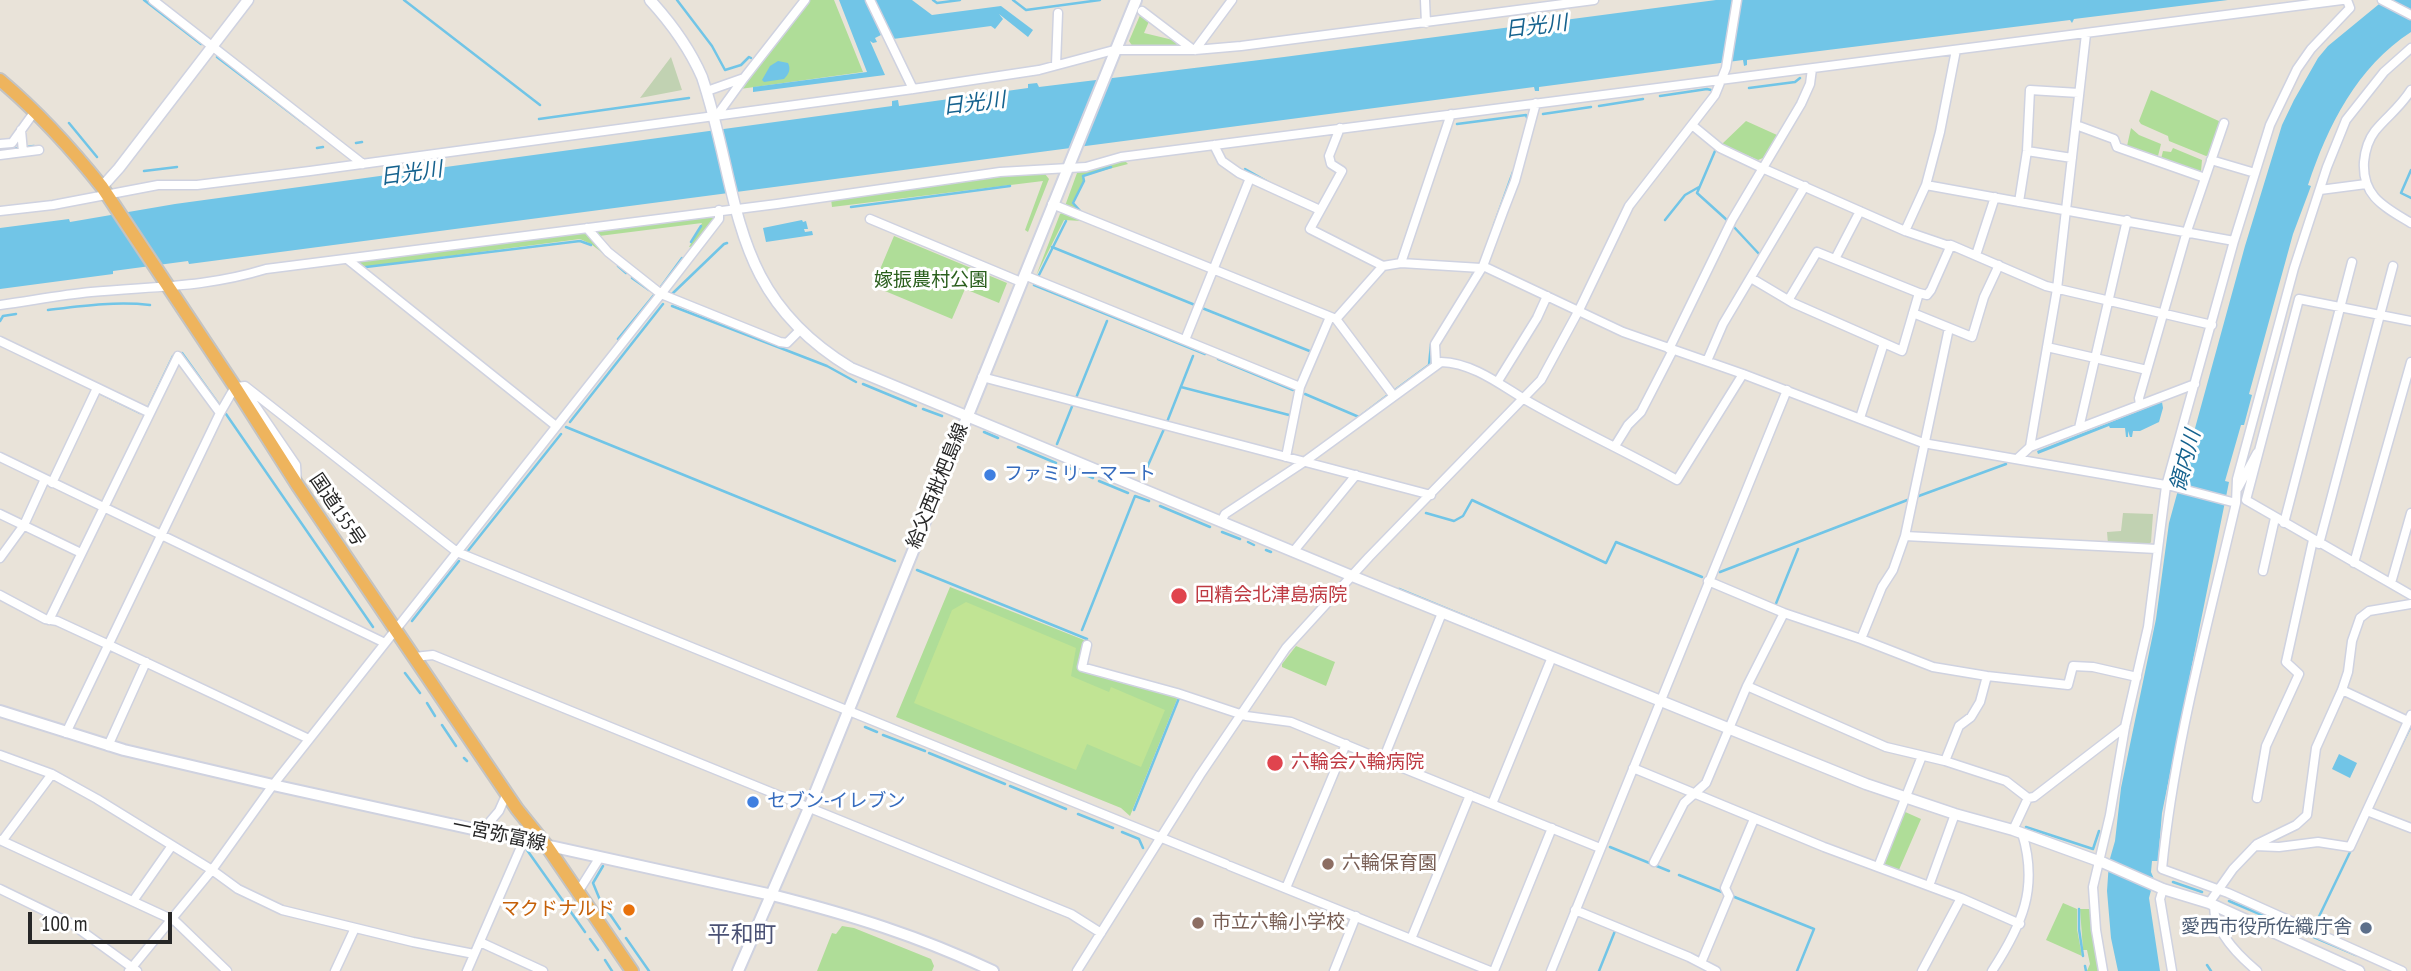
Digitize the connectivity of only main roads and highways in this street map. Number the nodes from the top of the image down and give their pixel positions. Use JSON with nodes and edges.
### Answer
{"nodes":[{"id":1,"x":1136,"y":0,"type":"edge"},
{"id":2,"x":0,"y":80,"type":"edge"},
{"id":3,"x":0,"y":711,"type":"edge"},
{"id":4,"x":546,"y":845,"type":"junction"},
{"id":5,"x":772,"y":895,"type":"junction"},
{"id":6,"x":990,"y":970,"type":"edge"},
{"id":7,"x":632,"y":971,"type":"edge"},
{"id":8,"x":738,"y":971,"type":"edge"}],
"edges":[{"from":1,"to":5,"type":"main road","name":"給父西枇杷島線"},
{"from":2,"to":4,"type":"highway","name":"国道155号"},
{"from":3,"to":4,"type":"main road","name":"一宮弥富線"},
{"from":4,"to":5,"type":"main road","name":"一宮弥富線"},
{"from":4,"to":7,"type":"highway","name":"国道155号"},
{"from":5,"to":6,"type":"main road","name":"一宮弥富線"},
{"from":5,"to":8,"type":"main road","name":"給父西枇杷島線"}]}
